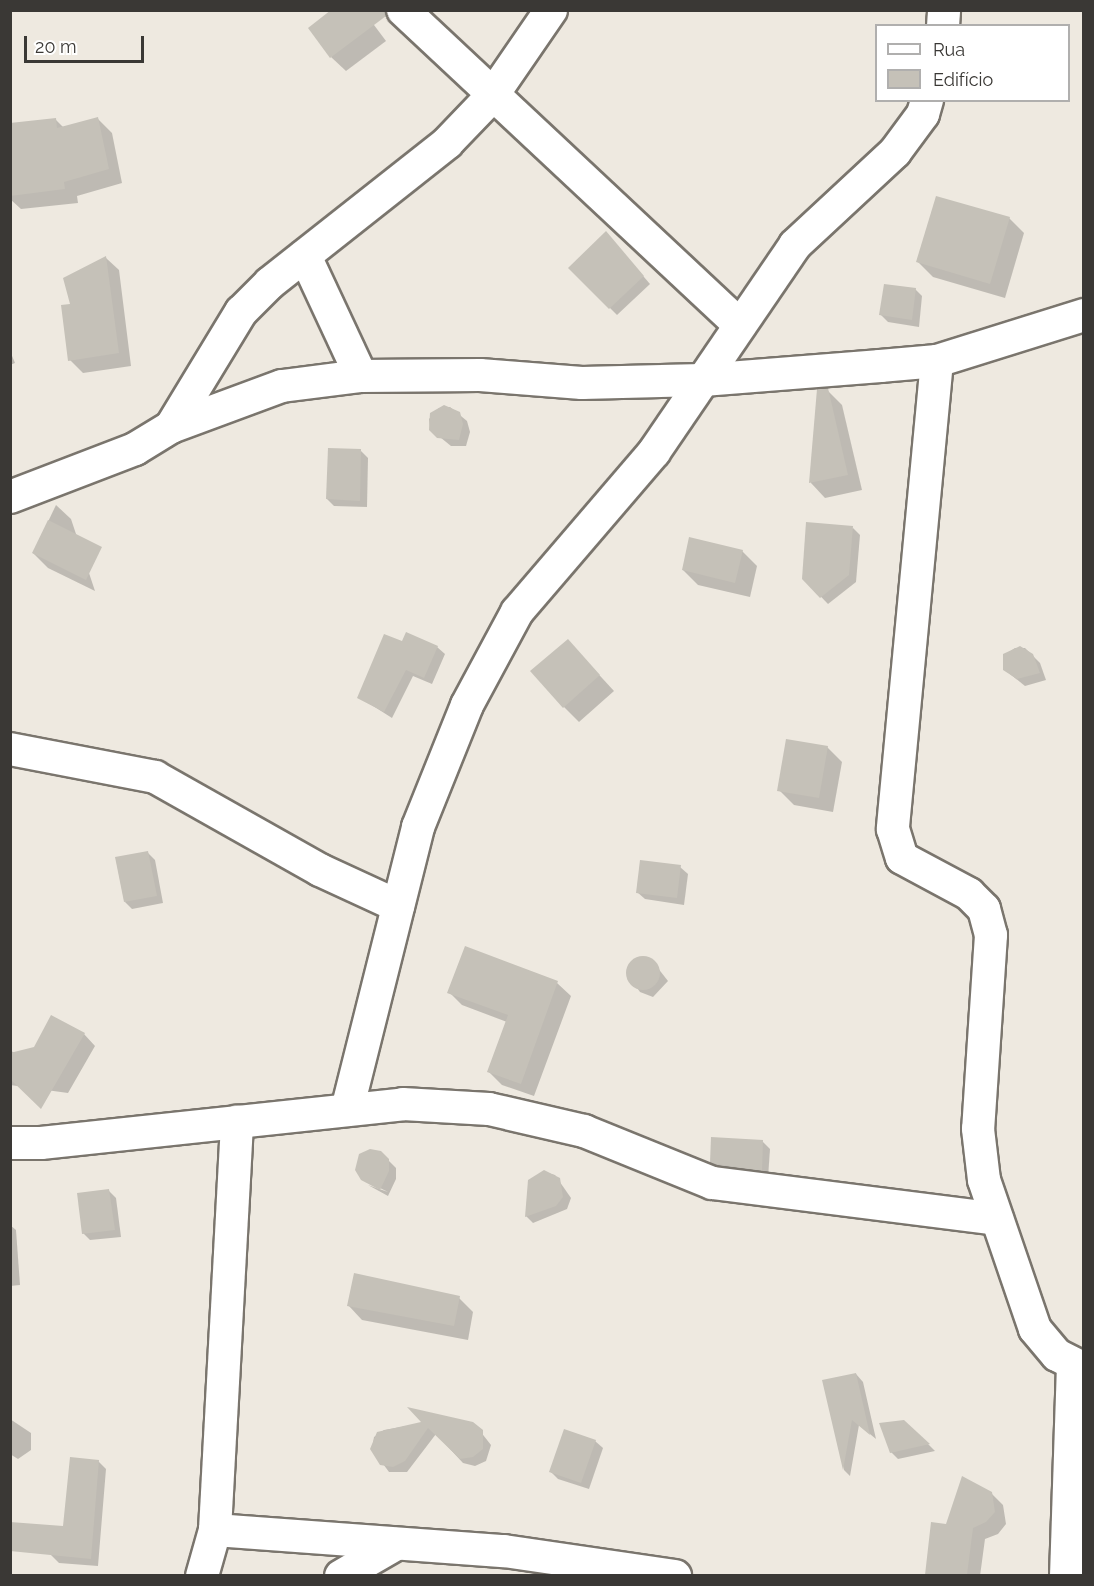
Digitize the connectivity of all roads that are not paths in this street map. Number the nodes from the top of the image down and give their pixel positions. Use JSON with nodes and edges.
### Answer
{"nodes":[{"id":1,"x":403,"y":10,"type":"edge"},
{"id":2,"x":551,"y":10,"type":"edge"},
{"id":3,"x":492,"y":96,"type":"junction"},
{"id":4,"x":926,"y":102,"type":"edge"},
{"id":5,"x":305,"y":256,"type":"junction"},
{"id":6,"x":1083,"y":315,"type":"edge"},
{"id":7,"x":740,"y":325,"type":"junction"},
{"id":8,"x":937,"y":361,"type":"junction"},
{"id":9,"x":361,"y":376,"type":"junction"},
{"id":10,"x":703,"y":380,"type":"junction"},
{"id":11,"x":171,"y":427,"type":"junction"},
{"id":12,"x":10,"y":497,"type":"edge"},
{"id":13,"x":10,"y":749,"type":"edge"},
{"id":14,"x":398,"y":906,"type":"junction"},
{"id":15,"x":347,"y":1110,"type":"junction"},
{"id":16,"x":237,"y":1122,"type":"junction"},
{"id":17,"x":10,"y":1143,"type":"edge"},
{"id":18,"x":997,"y":1219,"type":"junction"},
{"id":19,"x":1078,"y":1366,"type":"edge"},
{"id":20,"x":215,"y":1530,"type":"junction"},
{"id":21,"x":396,"y":1544,"type":"junction"},
{"id":22,"x":202,"y":1575,"type":"edge"},
{"id":23,"x":341,"y":1575,"type":"edge"},
{"id":24,"x":675,"y":1575,"type":"edge"},
{"id":25,"x":1066,"y":1575,"type":"edge"}],
"edges":[{"from":1,"to":3,"type":"street"},
{"from":2,"to":3,"type":"street"},
{"from":3,"to":5,"type":"street"},
{"from":3,"to":7,"type":"street"},
{"from":4,"to":7,"type":"street"},
{"from":5,"to":9,"type":"street"},
{"from":5,"to":11,"type":"street"},
{"from":6,"to":8,"type":"street"},
{"from":7,"to":10,"type":"street"},
{"from":8,"to":10,"type":"street"},
{"from":8,"to":18,"type":"street"},
{"from":9,"to":10,"type":"street"},
{"from":9,"to":11,"type":"street"},
{"from":10,"to":14,"type":"street"},
{"from":11,"to":12,"type":"street"},
{"from":13,"to":14,"type":"street"},
{"from":14,"to":15,"type":"street"},
{"from":15,"to":16,"type":"street"},
{"from":15,"to":18,"type":"street"},
{"from":16,"to":17,"type":"street"},
{"from":16,"to":20,"type":"street"},
{"from":18,"to":19,"type":"street"},
{"from":19,"to":25,"type":"street"},
{"from":20,"to":21,"type":"street"},
{"from":20,"to":22,"type":"street"},
{"from":21,"to":23,"type":"street"},
{"from":21,"to":24,"type":"street"}]}
